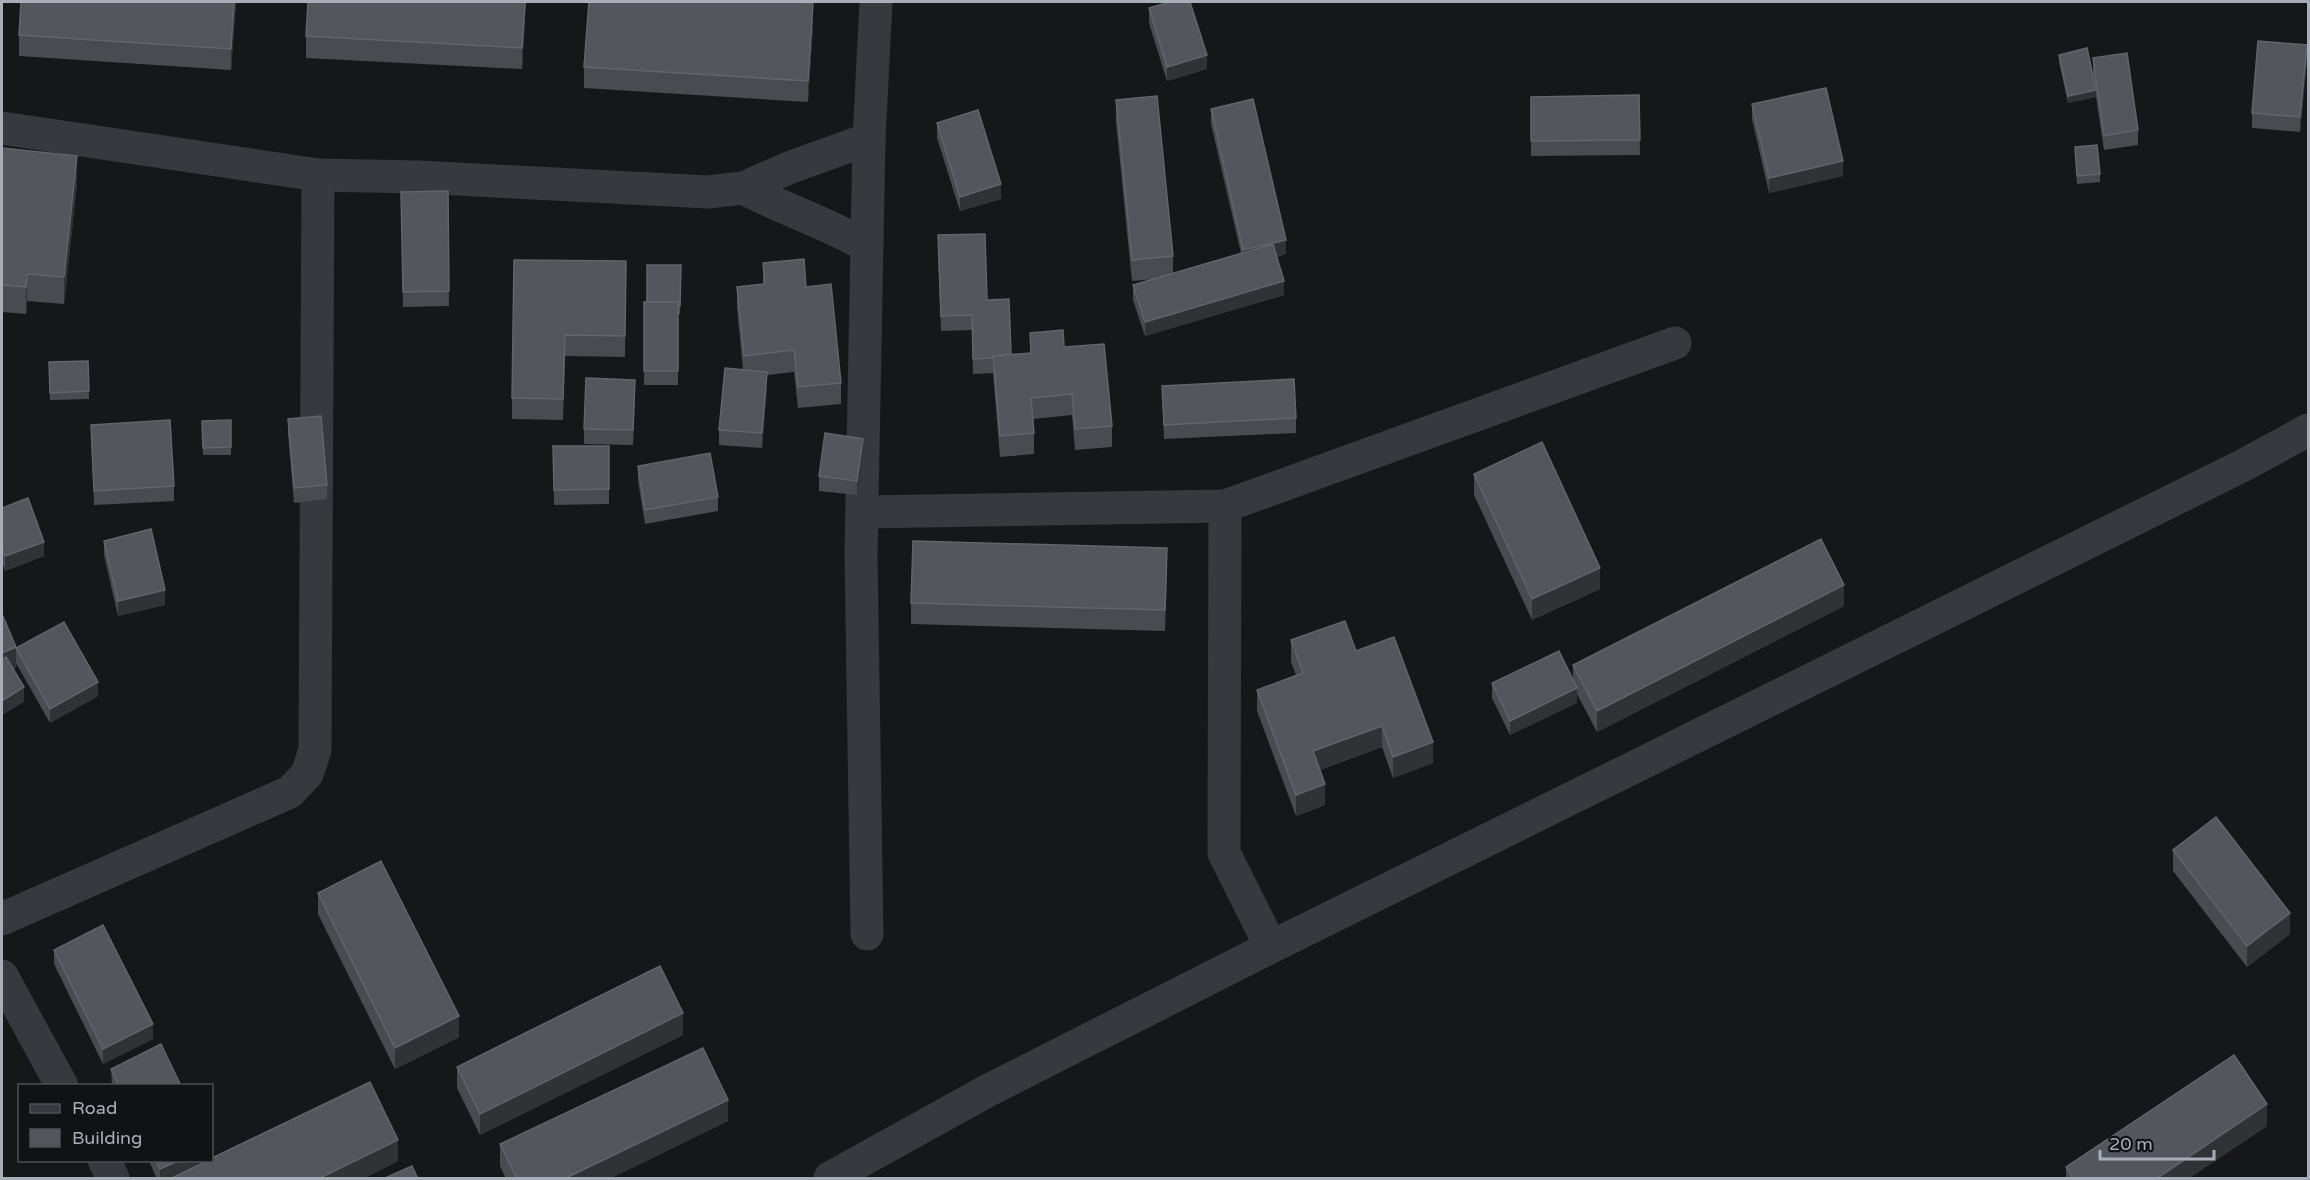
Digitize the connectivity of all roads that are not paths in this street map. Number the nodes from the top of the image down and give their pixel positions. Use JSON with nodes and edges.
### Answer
{"nodes":[{"id":1,"x":876,"y":2,"type":"edge"},
{"id":2,"x":2,"y":128,"type":"edge"},
{"id":3,"x":869,"y":140,"type":"junction"},
{"id":4,"x":318,"y":175,"type":"junction"},
{"id":5,"x":742,"y":188,"type":"junction"},
{"id":6,"x":867,"y":246,"type":"junction"},
{"id":7,"x":1675,"y":343,"type":"dead end"},
{"id":8,"x":2308,"y":430,"type":"edge"},
{"id":9,"x":1225,"y":506,"type":"junction"},
{"id":10,"x":862,"y":512,"type":"junction"},
{"id":11,"x":2,"y":919,"type":"edge"},
{"id":12,"x":867,"y":934,"type":"dead end"},
{"id":13,"x":1271,"y":947,"type":"junction"},
{"id":14,"x":2,"y":976,"type":"edge"},
{"id":15,"x":61,"y":1084,"type":"edge"},
{"id":16,"x":105,"y":1162,"type":"edge"},
{"id":17,"x":114,"y":1179,"type":"edge"},
{"id":18,"x":830,"y":1179,"type":"edge"}],
"edges":[{"from":1,"to":3,"type":"street"},
{"from":2,"to":4,"type":"street"},
{"from":3,"to":5,"type":"street"},
{"from":3,"to":6,"type":"street"},
{"from":4,"to":5,"type":"street"},
{"from":4,"to":11,"type":"street"},
{"from":5,"to":6,"type":"street"},
{"from":6,"to":10,"type":"street"},
{"from":7,"to":9,"type":"street"},
{"from":8,"to":13,"type":"street"},
{"from":9,"to":10,"type":"street"},
{"from":9,"to":13,"type":"street"},
{"from":10,"to":12,"type":"street"},
{"from":13,"to":18,"type":"street"},
{"from":14,"to":15,"type":"street"},
{"from":16,"to":17,"type":"street"}]}
